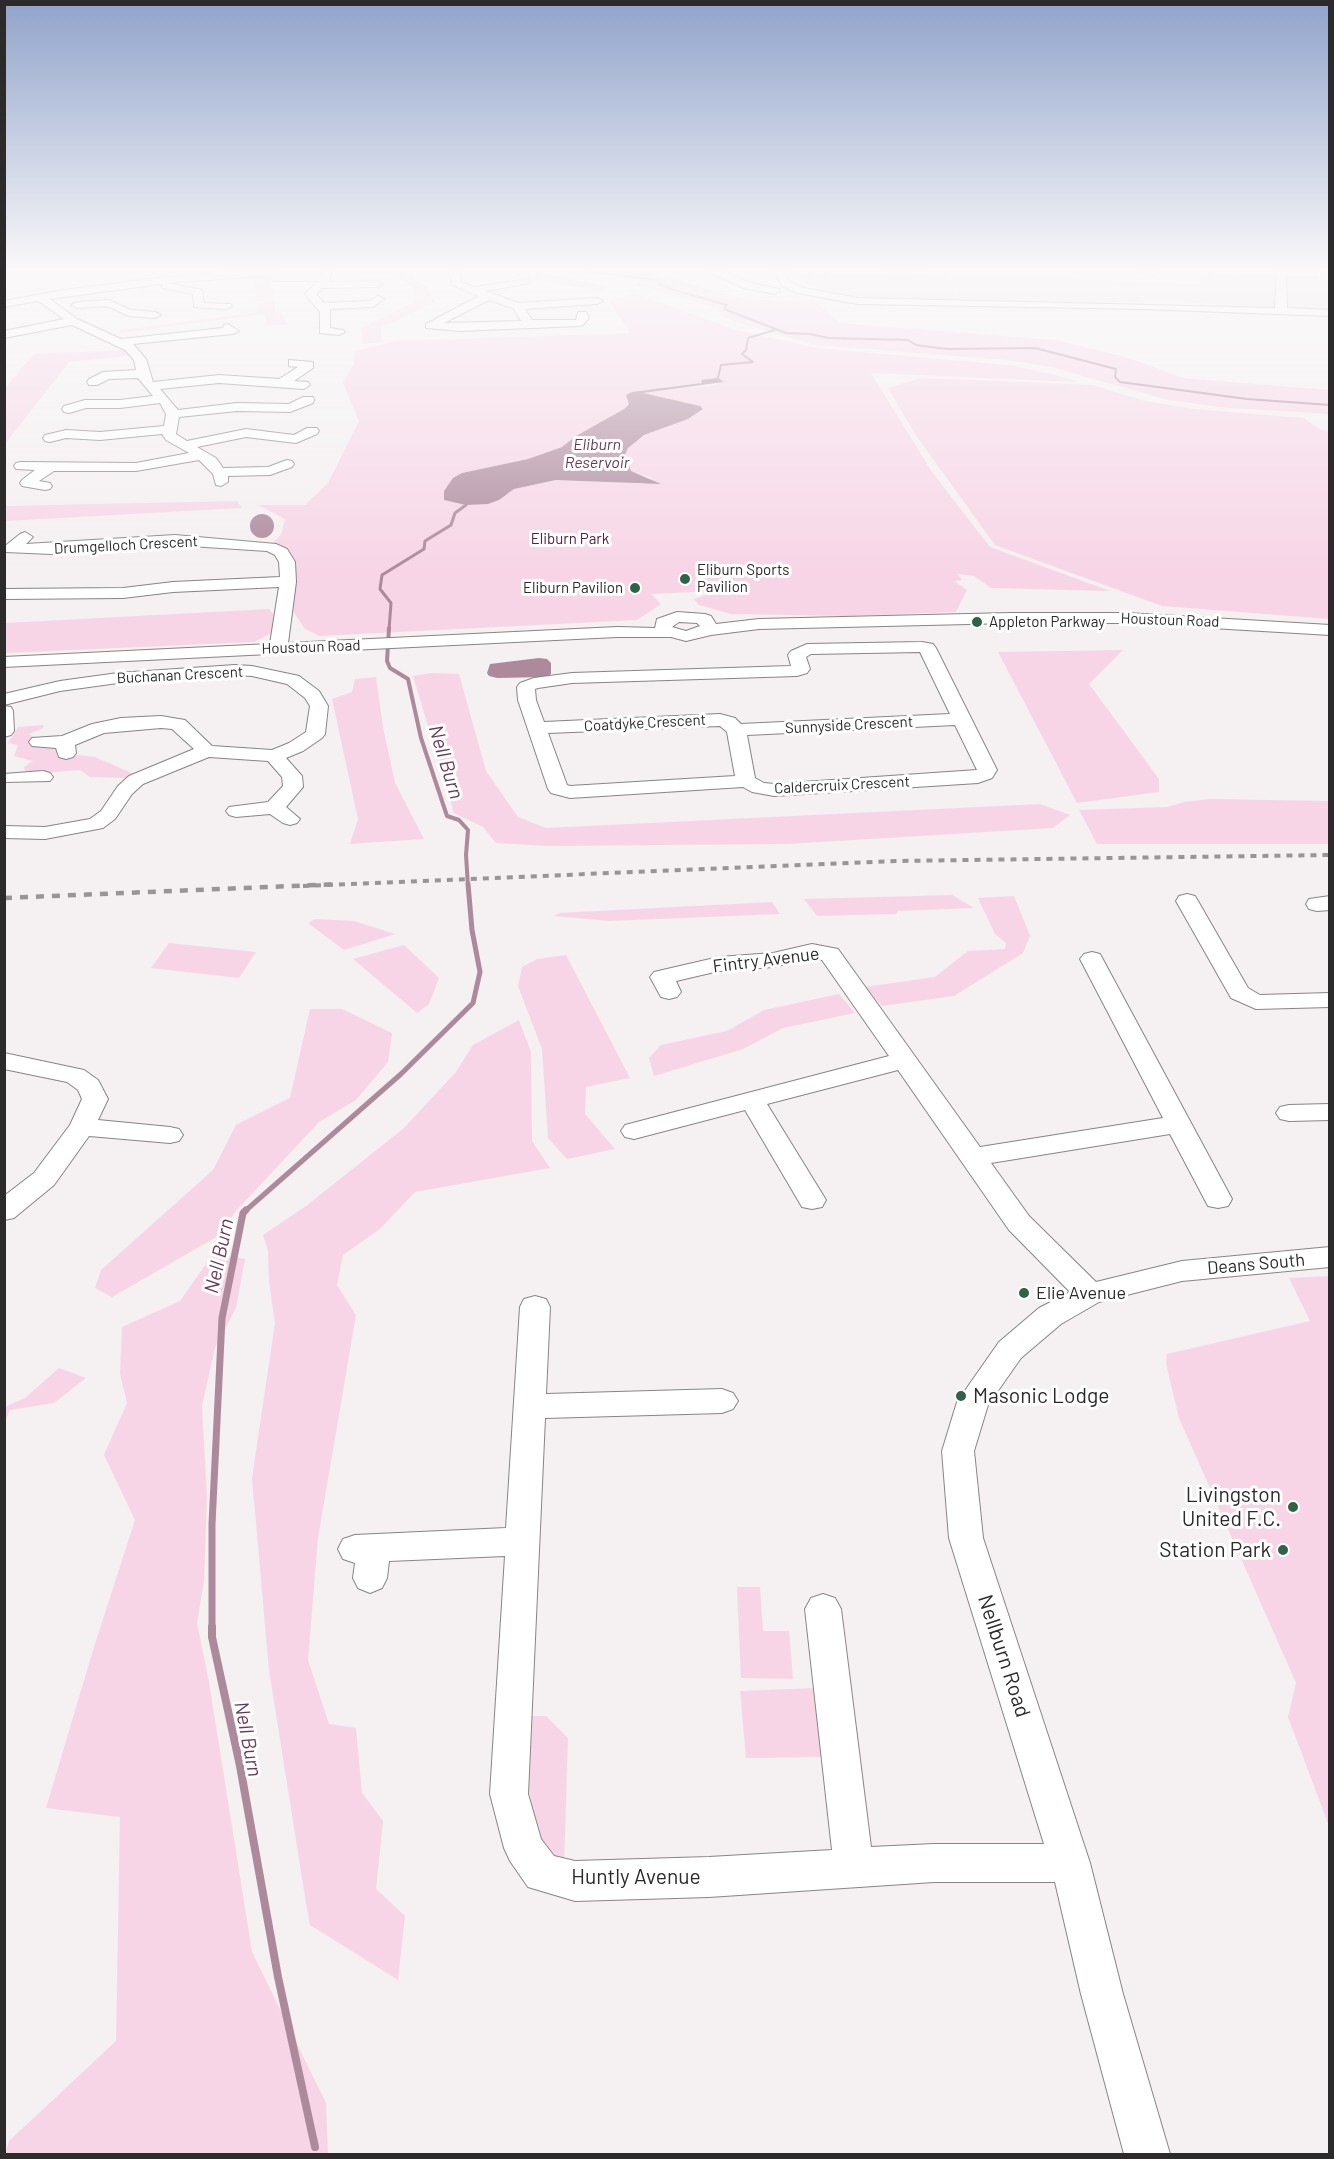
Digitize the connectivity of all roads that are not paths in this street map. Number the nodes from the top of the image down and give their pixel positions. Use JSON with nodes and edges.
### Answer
{"nodes":[{"id":1,"x":106,"y":373,"type":"edge"},
{"id":2,"x":120,"y":373,"type":"edge"},
{"id":3,"x":210,"y":373,"type":"edge"},
{"id":4,"x":236,"y":373,"type":"edge"},
{"id":5,"x":298,"y":373,"type":"edge"},
{"id":6,"x":142,"y":374,"type":"joint"},
{"id":7,"x":93,"y":382,"type":"dead end"},
{"id":8,"x":284,"y":382,"type":"junction"},
{"id":9,"x":304,"y":385,"type":"dead end"},
{"id":10,"x":150,"y":386,"type":"junction"},
{"id":11,"x":163,"y":399,"type":"junction"},
{"id":12,"x":304,"y":406,"type":"dead end"},
{"id":13,"x":69,"y":409,"type":"dead end"},
{"id":14,"x":173,"y":414,"type":"junction"},
{"id":15,"x":170,"y":429,"type":"junction"},
{"id":16,"x":312,"y":431,"type":"dead end"},
{"id":17,"x":50,"y":438,"type":"dead end"},
{"id":18,"x":184,"y":445,"type":"junction"},
{"id":19,"x":202,"y":455,"type":"junction"},
{"id":20,"x":287,"y":464,"type":"dead end"},
{"id":21,"x":52,"y":465,"type":"junction"},
{"id":22,"x":21,"y":466,"type":"dead end"},
{"id":23,"x":27,"y":483,"type":"junction"},
{"id":24,"x":45,"y":486,"type":"dead end"},
{"id":25,"x":9,"y":491,"type":"dead end"},
{"id":26,"x":25,"y":537,"type":"dead end"},
{"id":27,"x":8,"y":552,"type":"edge"},
{"id":28,"x":288,"y":582,"type":"junction"},
{"id":29,"x":4,"y":594,"type":"edge"},
{"id":30,"x":1329,"y":630,"type":"edge"},
{"id":31,"x":689,"y":640,"type":"junction"},
{"id":32,"x":278,"y":649,"type":"junction"},
{"id":33,"x":68,"y":659,"type":"junction"},
{"id":34,"x":4,"y":662,"type":"edge"},
{"id":35,"x":60,"y":686,"type":"junction"},
{"id":36,"x":4,"y":700,"type":"edge"},
{"id":37,"x":4,"y":711,"type":"edge"},
{"id":38,"x":962,"y":719,"type":"junction"},
{"id":39,"x":535,"y":728,"type":"junction"},
{"id":40,"x":736,"y":730,"type":"junction"},
{"id":41,"x":4,"y":731,"type":"edge"},
{"id":42,"x":39,"y":742,"type":"dead end"},
{"id":43,"x":207,"y":752,"type":"junction"},
{"id":44,"x":274,"y":756,"type":"junction"},
{"id":45,"x":43,"y":777,"type":"dead end"},
{"id":46,"x":10,"y":778,"type":"edge"},
{"id":47,"x":746,"y":780,"type":"junction"},
{"id":48,"x":236,"y":811,"type":"dead end"},
{"id":49,"x":4,"y":832,"type":"edge"},
{"id":50,"x":1187,"y":901,"type":"dead end"},
{"id":51,"x":1200,"y":923,"type":"junction"},
{"id":52,"x":1174,"y":924,"type":"dead end"},
{"id":53,"x":1092,"y":959,"type":"dead end"},
{"id":54,"x":661,"y":978,"type":"dead end"},
{"id":55,"x":1329,"y":1000,"type":"edge"},
{"id":56,"x":905,"y":1060,"type":"junction"},
{"id":57,"x":4,"y":1061,"type":"edge"},
{"id":58,"x":752,"y":1100,"type":"junction"},
{"id":59,"x":1329,"y":1112,"type":"edge"},
{"id":60,"x":1289,"y":1113,"type":"dead end"},
{"id":61,"x":1179,"y":1124,"type":"junction"},
{"id":62,"x":82,"y":1127,"type":"junction"},
{"id":63,"x":634,"y":1131,"type":"dead end"},
{"id":64,"x":170,"y":1135,"type":"dead end"},
{"id":65,"x":974,"y":1157,"type":"junction"},
{"id":66,"x":1218,"y":1199,"type":"dead end"},
{"id":67,"x":812,"y":1200,"type":"dead end"},
{"id":68,"x":8,"y":1205,"type":"edge"},
{"id":69,"x":1329,"y":1257,"type":"edge"},
{"id":70,"x":1182,"y":1271,"type":"joint"},
{"id":71,"x":1090,"y":1294,"type":"junction"},
{"id":72,"x":535,"y":1307,"type":"dead end"},
{"id":73,"x":722,"y":1401,"type":"dead end"},
{"id":74,"x":530,"y":1406,"type":"junction"},
{"id":75,"x":523,"y":1541,"type":"junction"},
{"id":76,"x":366,"y":1558,"type":"dead end"},
{"id":77,"x":823,"y":1609,"type":"dead end"},
{"id":78,"x":1070,"y":1863,"type":"junction"},
{"id":79,"x":854,"y":1869,"type":"junction"},
{"id":80,"x":1147,"y":2154,"type":"edge"}],
"edges":[{"from":1,"to":7,"type":"street"},
{"from":2,"to":6,"type":"street"},
{"from":3,"to":10,"type":"street"},
{"from":4,"to":8,"type":"street"},
{"from":5,"to":8,"type":"street"},
{"from":6,"to":10,"type":"street"},
{"from":8,"to":9,"type":"street"},
{"from":10,"to":11,"type":"street"},
{"from":11,"to":13,"type":"street"},
{"from":11,"to":14,"type":"street"},
{"from":12,"to":14,"type":"street"},
{"from":14,"to":15,"type":"street"},
{"from":15,"to":17,"type":"street"},
{"from":15,"to":18,"type":"street"},
{"from":16,"to":18,"type":"street"},
{"from":18,"to":19,"type":"street"},
{"from":19,"to":20,"type":"street"},
{"from":19,"to":21,"type":"street"},
{"from":21,"to":22,"type":"street"},
{"from":21,"to":23,"type":"street"},
{"from":23,"to":24,"type":"street"},
{"from":23,"to":25,"type":"street"},
{"from":26,"to":27,"type":"street","name":"Drumgelloch Crescent"},
{"from":27,"to":28,"type":"street","name":"Drumgelloch Crescent"},
{"from":28,"to":29,"type":"street"},
{"from":28,"to":32,"type":"street","name":"Drumgelloch Crescent"},
{"from":30,"to":31,"type":"street","name":"Houstoun Road"},
{"from":31,"to":32,"type":"street","name":"Houstoun Road"},
{"from":31,"to":38,"type":"street","name":"Caldercruix Crescent"},
{"from":31,"to":39,"type":"street","name":"Caldercruix Crescent"},
{"from":32,"to":33,"type":"street","name":"Houstoun Road"},
{"from":33,"to":34,"type":"street","name":"Houstoun Road"},
{"from":33,"to":35,"type":"street"},
{"from":35,"to":36,"type":"street","name":"Buchanan Crescent"},
{"from":35,"to":44,"type":"street","name":"Buchanan Crescent"},
{"from":37,"to":41,"type":"street"},
{"from":38,"to":40,"type":"street","name":"Sunnyside Crescent"},
{"from":38,"to":47,"type":"street","name":"Caldercruix Crescent"},
{"from":39,"to":40,"type":"street","name":"Coatdyke Crescent"},
{"from":39,"to":47,"type":"street","name":"Caldercruix Crescent"},
{"from":40,"to":47,"type":"street"},
{"from":42,"to":43,"type":"street"},
{"from":43,"to":44,"type":"street","name":"Buchanan Crescent"},
{"from":43,"to":49,"type":"street","name":"Buchanan Crescent"},
{"from":44,"to":48,"type":"street"},
{"from":45,"to":46,"type":"street"},
{"from":50,"to":51,"type":"street"},
{"from":51,"to":52,"type":"street"},
{"from":51,"to":55,"type":"street"},
{"from":53,"to":61,"type":"street"},
{"from":54,"to":56,"type":"street","name":"Fintry Avenue"},
{"from":56,"to":58,"type":"street"},
{"from":56,"to":65,"type":"street"},
{"from":57,"to":62,"type":"street"},
{"from":58,"to":63,"type":"street"},
{"from":58,"to":67,"type":"street"},
{"from":59,"to":60,"type":"street"},
{"from":61,"to":65,"type":"street"},
{"from":61,"to":66,"type":"street"},
{"from":62,"to":64,"type":"street"},
{"from":62,"to":68,"type":"street"},
{"from":65,"to":71,"type":"street"},
{"from":69,"to":70,"type":"street","name":"Deans South"},
{"from":70,"to":71,"type":"street","name":"Nellburn Road"},
{"from":71,"to":78,"type":"street","name":"Nellburn Road"},
{"from":72,"to":74,"type":"street","name":"Huntly Avenue"},
{"from":73,"to":74,"type":"street"},
{"from":74,"to":75,"type":"street","name":"Huntly Avenue"},
{"from":75,"to":76,"type":"street"},
{"from":75,"to":79,"type":"street","name":"Huntly Avenue"},
{"from":77,"to":79,"type":"street"},
{"from":78,"to":79,"type":"street","name":"Huntly Avenue"},
{"from":78,"to":80,"type":"street","name":"Nellburn Road"}]}
